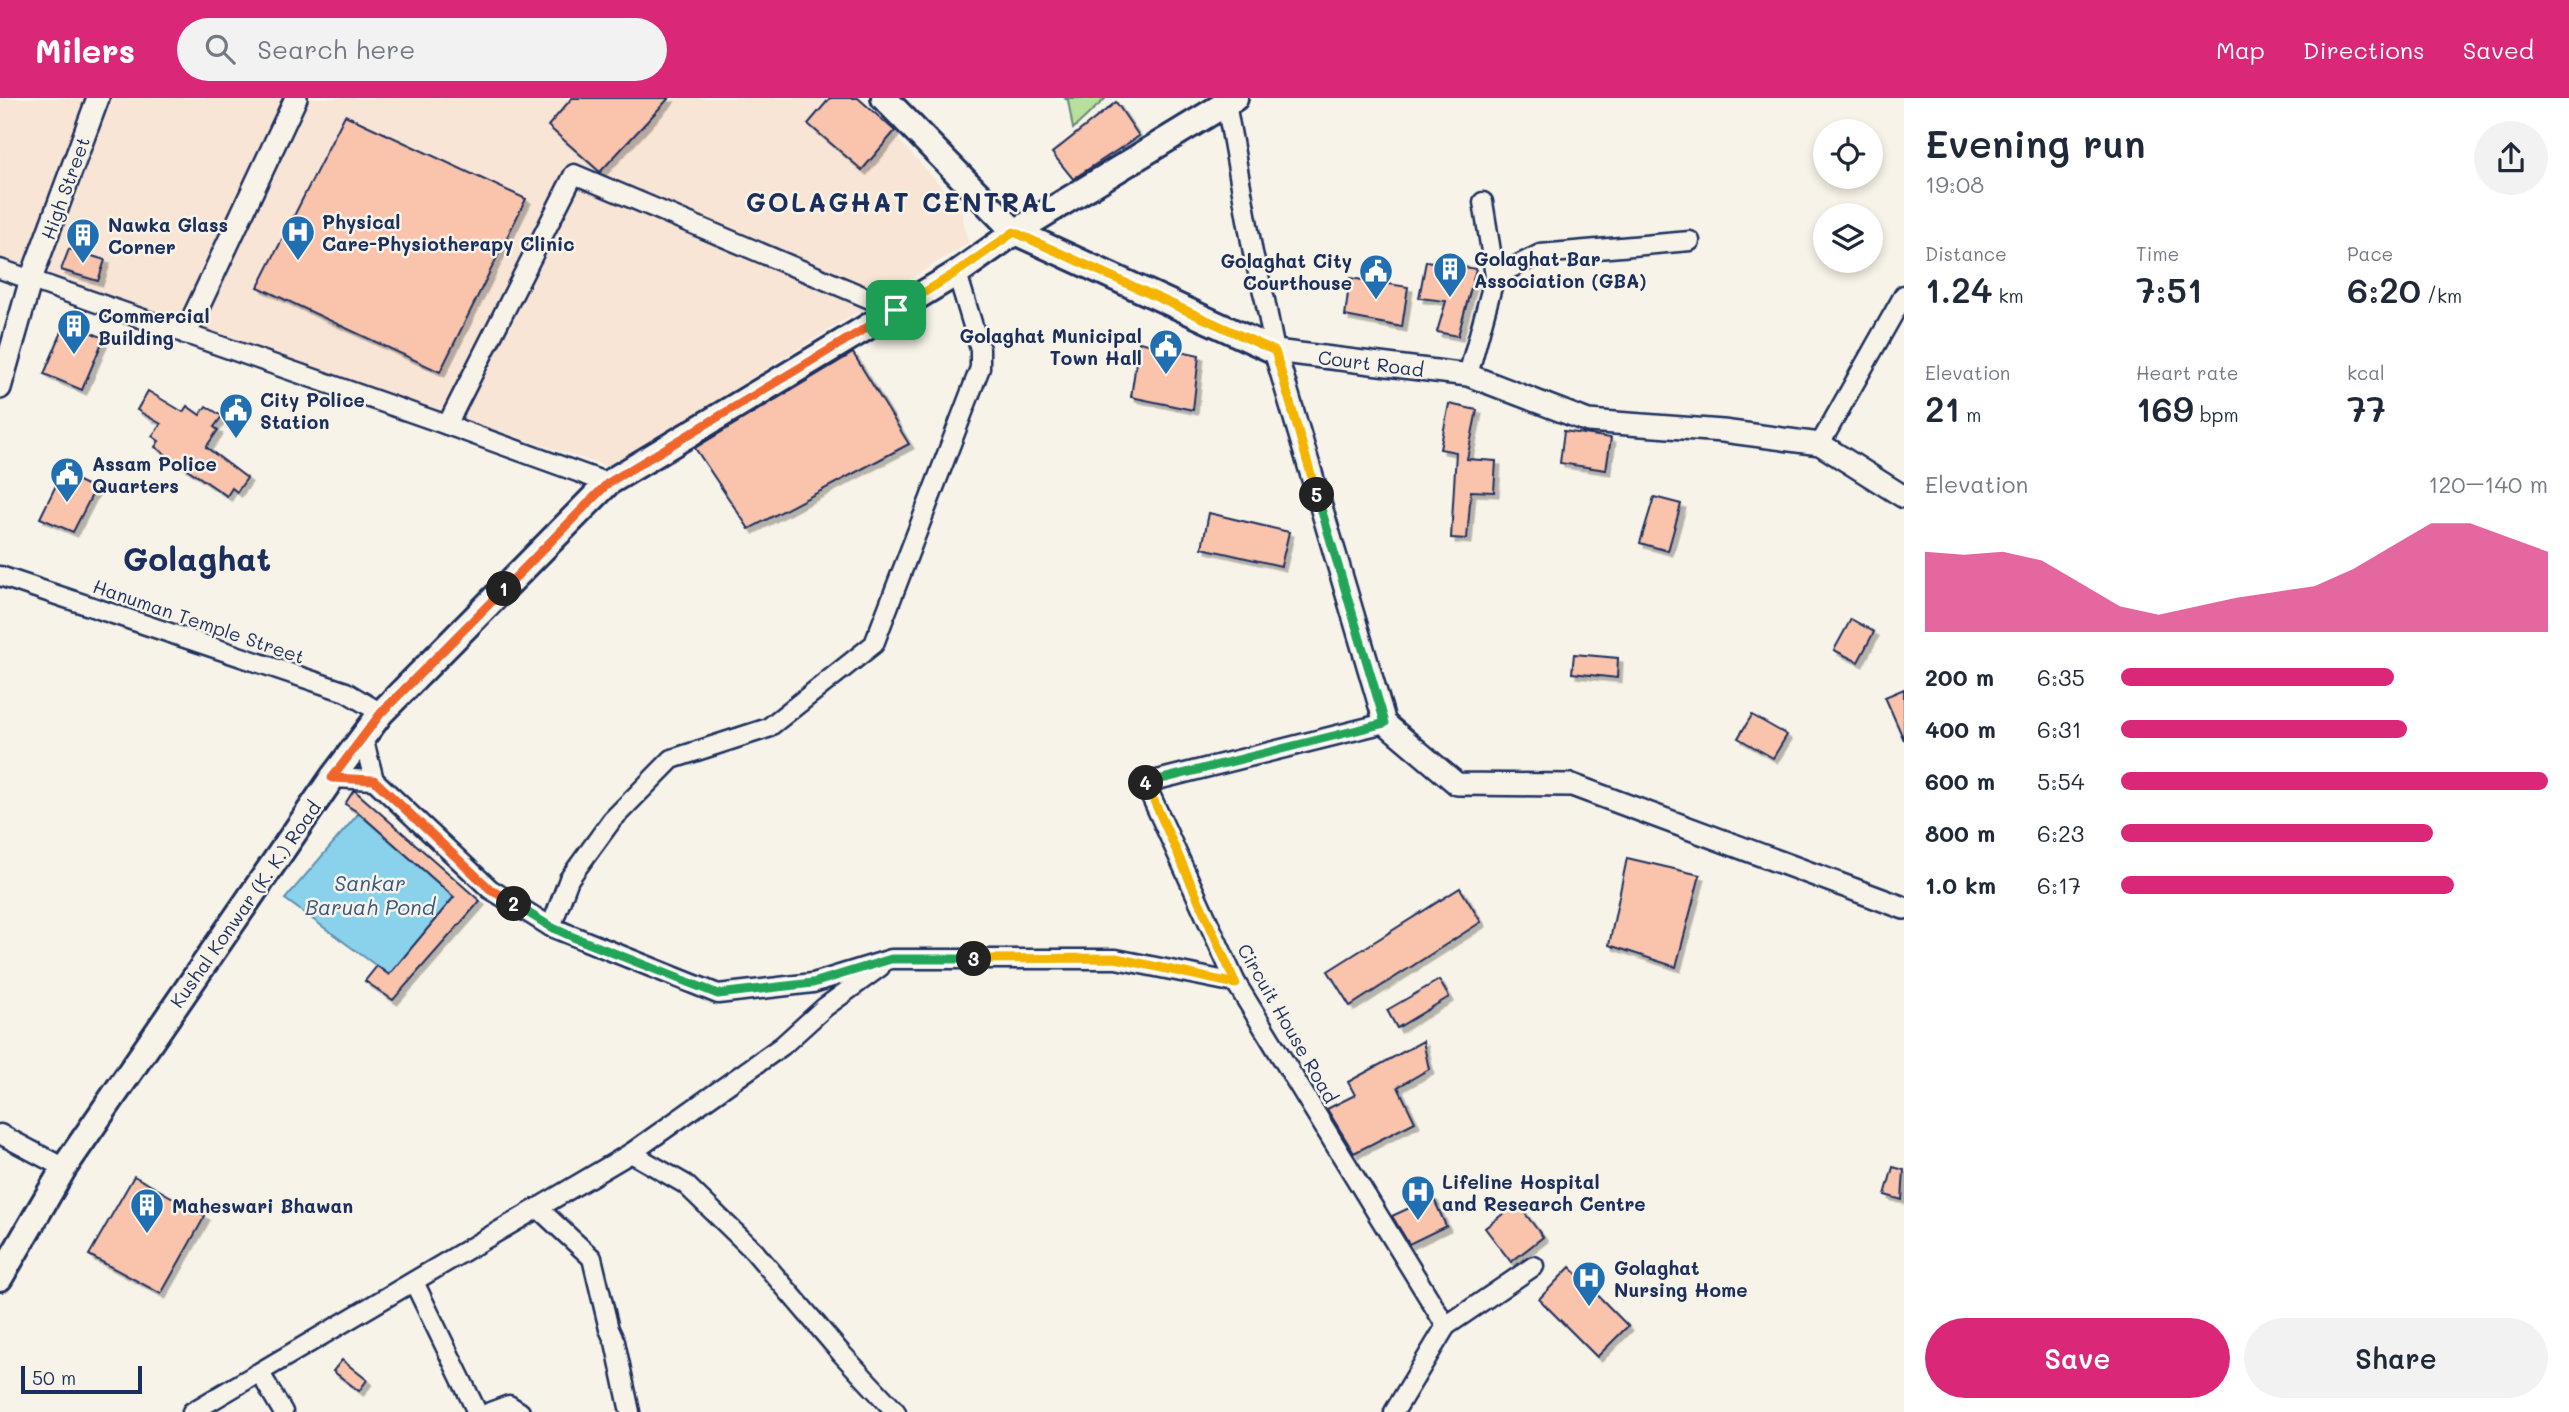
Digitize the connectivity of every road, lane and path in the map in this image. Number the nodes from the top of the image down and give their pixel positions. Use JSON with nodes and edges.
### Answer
{"nodes":[{"id":1,"x":98,"y":98,"type":"edge"},
{"id":2,"x":296,"y":98,"type":"edge"},
{"id":3,"x":884,"y":98,"type":"edge"},
{"id":4,"x":1230,"y":101,"type":"edge"},
{"id":5,"x":1483,"y":202,"type":"dead end"},
{"id":6,"x":1014,"y":232,"type":"junction"},
{"id":7,"x":1690,"y":241,"type":"dead end"},
{"id":8,"x":0,"y":269,"type":"edge"},
{"id":9,"x":957,"y":272,"type":"junction"},
{"id":10,"x":1495,"y":276,"type":"junction"},
{"id":11,"x":31,"y":279,"type":"junction"},
{"id":12,"x":1904,"y":295,"type":"edge"},
{"id":13,"x":896,"y":310,"type":"junction"},
{"id":14,"x":186,"y":333,"type":"junction"},
{"id":15,"x":1275,"y":351,"type":"junction"},
{"id":16,"x":1468,"y":375,"type":"junction"},
{"id":17,"x":0,"y":388,"type":"edge"},
{"id":18,"x":447,"y":425,"type":"junction"},
{"id":19,"x":1820,"y":444,"type":"junction"},
{"id":20,"x":608,"y":483,"type":"junction"},
{"id":21,"x":1904,"y":498,"type":"edge"},
{"id":22,"x":0,"y":576,"type":"edge"},
{"id":23,"x":381,"y":713,"type":"junction"},
{"id":24,"x":1385,"y":723,"type":"junction"},
{"id":25,"x":363,"y":737,"type":"junction"},
{"id":26,"x":332,"y":778,"type":"junction"},
{"id":27,"x":374,"y":780,"type":"junction"},
{"id":28,"x":1904,"y":908,"type":"edge"},
{"id":29,"x":551,"y":927,"type":"junction"},
{"id":30,"x":891,"y":959,"type":"junction"},
{"id":31,"x":1236,"y":984,"type":"junction"},
{"id":32,"x":0,"y":1134,"type":"edge"},
{"id":33,"x":631,"y":1153,"type":"junction"},
{"id":34,"x":64,"y":1168,"type":"junction"},
{"id":35,"x":538,"y":1208,"type":"junction"},
{"id":36,"x":1534,"y":1266,"type":"dead end"},
{"id":37,"x":0,"y":1278,"type":"edge"},
{"id":38,"x":414,"y":1282,"type":"junction"},
{"id":39,"x":1446,"y":1326,"type":"junction"},
{"id":40,"x":260,"y":1373,"type":"junction"},
{"id":41,"x":192,"y":1412,"type":"edge"},
{"id":42,"x":283,"y":1412,"type":"edge"},
{"id":43,"x":477,"y":1412,"type":"edge"},
{"id":44,"x":490,"y":1412,"type":"edge"},
{"id":45,"x":520,"y":1412,"type":"edge"},
{"id":46,"x":630,"y":1412,"type":"edge"},
{"id":47,"x":897,"y":1412,"type":"edge"},
{"id":48,"x":1394,"y":1412,"type":"edge"}],
"edges":[{"from":1,"to":11,"type":"street","name":"High Street"},
{"from":2,"to":14,"type":"street"},
{"from":3,"to":6,"type":"main road"},
{"from":4,"to":6,"type":"main road","name":"Kushal Konwar (K. K.) Road"},
{"from":4,"to":15,"type":"street"},
{"from":5,"to":10,"type":"street"},
{"from":6,"to":9,"type":"main road","name":"Kushal Konwar (K. K.) Road"},
{"from":6,"to":15,"type":"main road"},
{"from":7,"to":10,"type":"street"},
{"from":8,"to":11,"type":"street"},
{"from":9,"to":13,"type":"main road","name":"Kushal Konwar (K. K.) Road"},
{"from":9,"to":29,"type":"street"},
{"from":10,"to":16,"type":"street"},
{"from":11,"to":14,"type":"street"},
{"from":11,"to":17,"type":"street","name":"High Street"},
{"from":12,"to":19,"type":"street"},
{"from":13,"to":18,"type":"street"},
{"from":13,"to":20,"type":"main road","name":"Kushal Konwar (K. K.) Road"},
{"from":14,"to":18,"type":"street"},
{"from":15,"to":16,"type":"street","name":"Court Road"},
{"from":15,"to":24,"type":"street"},
{"from":16,"to":19,"type":"street","name":"Court Road"},
{"from":18,"to":20,"type":"street"},
{"from":19,"to":21,"type":"street"},
{"from":20,"to":23,"type":"main road","name":"Kushal Konwar (K. K.) Road"},
{"from":22,"to":23,"type":"street","name":"Hanuman Temple Street"},
{"from":23,"to":25,"type":"main road","name":"Kushal Konwar (K. K.) Road"},
{"from":24,"to":28,"type":"street"},
{"from":24,"to":31,"type":"street","name":"Circuit House Road"},
{"from":25,"to":26,"type":"main road","name":"Kushal Konwar (K. K.) Road"},
{"from":25,"to":27,"type":"street"},
{"from":26,"to":27,"type":"street"},
{"from":26,"to":34,"type":"main road","name":"Kushal Konwar (K. K.) Road"},
{"from":27,"to":29,"type":"street"},
{"from":29,"to":30,"type":"street"},
{"from":30,"to":31,"type":"street"},
{"from":30,"to":33,"type":"street"},
{"from":31,"to":39,"type":"street","name":"Circuit House Road"},
{"from":32,"to":34,"type":"street"},
{"from":33,"to":35,"type":"street"},
{"from":33,"to":47,"type":"street"},
{"from":34,"to":37,"type":"main road","name":"Kushal Konwar (K. K.) Road"},
{"from":35,"to":38,"type":"street"},
{"from":35,"to":46,"type":"street"},
{"from":36,"to":39,"type":"street"},
{"from":38,"to":40,"type":"street"},
{"from":38,"to":43,"type":"street"},
{"from":39,"to":48,"type":"street"},
{"from":40,"to":41,"type":"street"},
{"from":40,"to":42,"type":"street"},
{"from":44,"to":45,"type":"street"}]}
